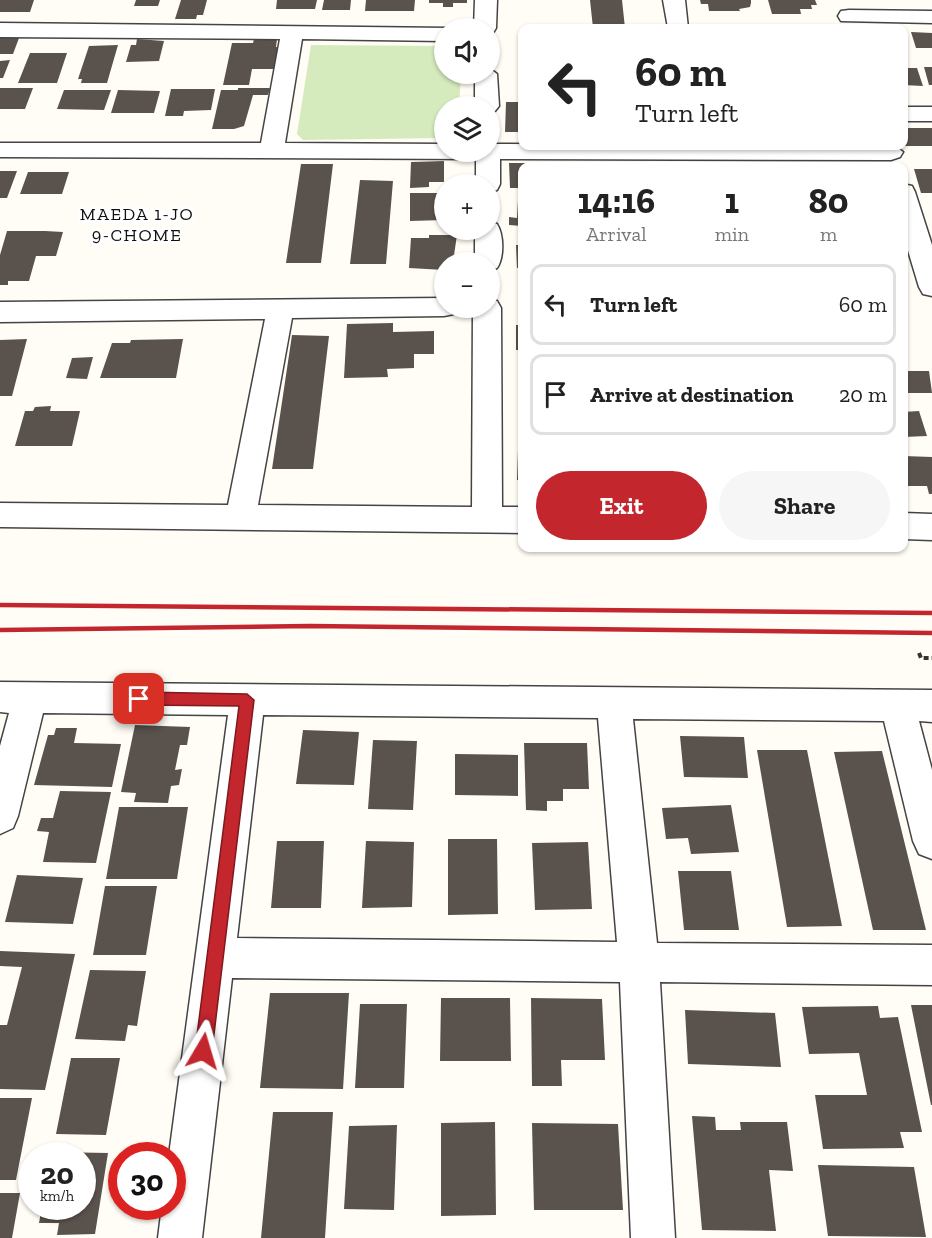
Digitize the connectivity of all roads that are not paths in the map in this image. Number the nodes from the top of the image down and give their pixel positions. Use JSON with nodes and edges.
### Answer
{"nodes":[{"id":1,"x":486,"y":0,"type":"edge"},
{"id":2,"x":674,"y":0,"type":"edge"},
{"id":3,"x":848,"y":15,"type":"edge"},
{"id":4,"x":932,"y":17,"type":"edge"},
{"id":5,"x":485,"y":18,"type":"edge"},
{"id":6,"x":677,"y":24,"type":"edge"},
{"id":7,"x":0,"y":30,"type":"edge"},
{"id":8,"x":292,"y":34,"type":"junction"},
{"id":9,"x":434,"y":34,"type":"edge"},
{"id":10,"x":908,"y":114,"type":"edge"},
{"id":11,"x":932,"y":114,"type":"edge"},
{"id":12,"x":0,"y":150,"type":"edge"},
{"id":13,"x":272,"y":151,"type":"junction"},
{"id":14,"x":434,"y":152,"type":"edge"},
{"id":15,"x":500,"y":152,"type":"edge"},
{"id":16,"x":697,"y":155,"type":"edge"},
{"id":17,"x":892,"y":155,"type":"edge"},
{"id":18,"x":908,"y":199,"type":"edge"},
{"id":19,"x":921,"y":216,"type":"edge"},
{"id":20,"x":932,"y":286,"type":"edge"},
{"id":21,"x":434,"y":307,"type":"edge"},
{"id":22,"x":280,"y":309,"type":"junction"},
{"id":23,"x":0,"y":312,"type":"edge"},
{"id":24,"x":488,"y":318,"type":"edge"},
{"id":25,"x":0,"y":514,"type":"edge"},
{"id":26,"x":241,"y":516,"type":"junction"},
{"id":27,"x":488,"y":520,"type":"junction"},
{"id":28,"x":518,"y":520,"type":"edge"},
{"id":29,"x":908,"y":526,"type":"edge"},
{"id":30,"x":932,"y":527,"type":"edge"},
{"id":31,"x":15,"y":697,"type":"edge"},
{"id":32,"x":247,"y":700,"type":"junction"},
{"id":33,"x":614,"y":704,"type":"junction"},
{"id":34,"x":915,"y":706,"type":"edge"},
{"id":35,"x":0,"y":816,"type":"edge"},
{"id":36,"x":932,"y":841,"type":"edge"},
{"id":37,"x":215,"y":958,"type":"junction"},
{"id":38,"x":639,"y":963,"type":"junction"},
{"id":39,"x":932,"y":965,"type":"edge"},
{"id":40,"x":180,"y":1238,"type":"edge"},
{"id":41,"x":653,"y":1238,"type":"edge"}],
"edges":[{"from":1,"to":5,"type":"street"},
{"from":2,"to":6,"type":"street"},
{"from":3,"to":4,"type":"street"},
{"from":7,"to":8,"type":"street"},
{"from":8,"to":9,"type":"street"},
{"from":8,"to":13,"type":"street"},
{"from":10,"to":11,"type":"street"},
{"from":12,"to":13,"type":"street"},
{"from":13,"to":14,"type":"street"},
{"from":15,"to":16,"type":"street"},
{"from":16,"to":17,"type":"street"},
{"from":18,"to":19,"type":"street"},
{"from":19,"to":20,"type":"street"},
{"from":21,"to":22,"type":"street"},
{"from":22,"to":23,"type":"street"},
{"from":22,"to":26,"type":"street"},
{"from":24,"to":27,"type":"street"},
{"from":25,"to":26,"type":"street"},
{"from":26,"to":27,"type":"street"},
{"from":27,"to":28,"type":"street"},
{"from":29,"to":30,"type":"street"},
{"from":31,"to":32,"type":"street"},
{"from":31,"to":35,"type":"street"},
{"from":32,"to":33,"type":"street"},
{"from":32,"to":37,"type":"street"},
{"from":33,"to":34,"type":"street"},
{"from":33,"to":38,"type":"street"},
{"from":34,"to":36,"type":"street"},
{"from":37,"to":38,"type":"street"},
{"from":37,"to":40,"type":"street"},
{"from":38,"to":39,"type":"street"},
{"from":38,"to":41,"type":"street"}]}
